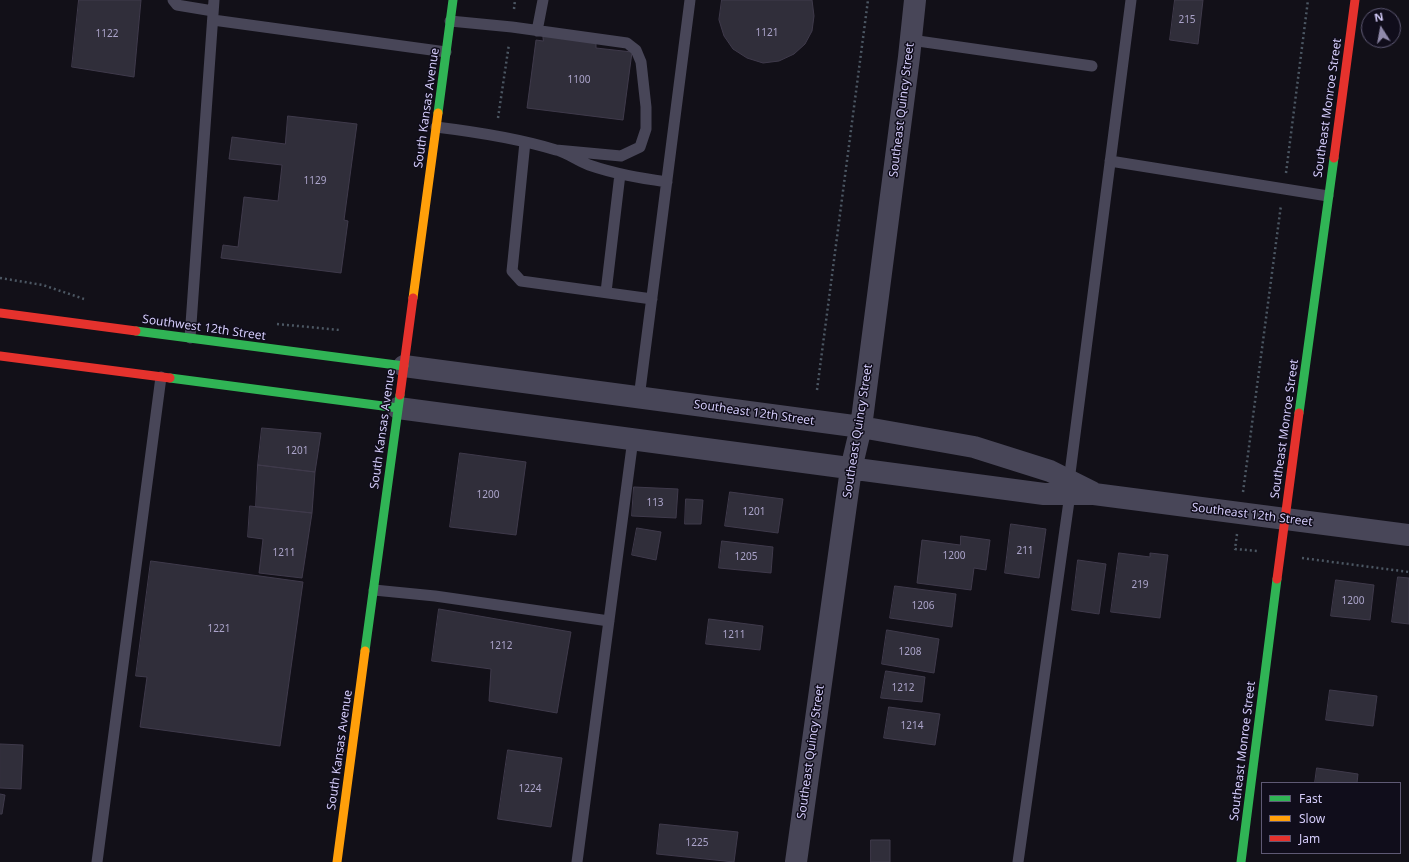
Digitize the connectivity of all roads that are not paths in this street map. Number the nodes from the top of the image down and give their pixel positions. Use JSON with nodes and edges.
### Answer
{"nodes":[{"id":1,"x":173,"y":0,"type":"edge"},
{"id":2,"x":214,"y":0,"type":"edge"},
{"id":3,"x":453,"y":0,"type":"edge"},
{"id":4,"x":544,"y":0,"type":"edge"},
{"id":5,"x":690,"y":0,"type":"edge"},
{"id":6,"x":915,"y":0,"type":"edge"},
{"id":7,"x":1131,"y":0,"type":"edge"},
{"id":8,"x":1355,"y":0,"type":"edge"},
{"id":9,"x":213,"y":16,"type":"junction"},
{"id":10,"x":450,"y":21,"type":"junction"},
{"id":11,"x":537,"y":31,"type":"junction"},
{"id":12,"x":911,"y":40,"type":"junction"},
{"id":13,"x":446,"y":52,"type":"junction"},
{"id":14,"x":1092,"y":66,"type":"dead end"},
{"id":15,"x":436,"y":126,"type":"junction"},
{"id":16,"x":525,"y":142,"type":"junction"},
{"id":17,"x":556,"y":150,"type":"junction"},
{"id":18,"x":1110,"y":161,"type":"junction"},
{"id":19,"x":620,"y":174,"type":"junction"},
{"id":20,"x":667,"y":182,"type":"junction"},
{"id":21,"x":1328,"y":196,"type":"junction"},
{"id":22,"x":606,"y":292,"type":"junction"},
{"id":23,"x":652,"y":299,"type":"junction"},
{"id":24,"x":0,"y":313,"type":"edge"},
{"id":25,"x":190,"y":338,"type":"junction"},
{"id":26,"x":0,"y":356,"type":"edge"},
{"id":27,"x":404,"y":366,"type":"junction"},
{"id":28,"x":161,"y":377,"type":"junction"},
{"id":29,"x":639,"y":398,"type":"junction"},
{"id":30,"x":398,"y":408,"type":"junction"},
{"id":31,"x":861,"y":427,"type":"junction"},
{"id":32,"x":633,"y":439,"type":"junction"},
{"id":33,"x":851,"y":469,"type":"junction"},
{"id":34,"x":1070,"y":487,"type":"junction"},
{"id":35,"x":1285,"y":519,"type":"junction"},
{"id":36,"x":1409,"y":535,"type":"edge"},
{"id":37,"x":374,"y":590,"type":"junction"},
{"id":38,"x":609,"y":621,"type":"junction"},
{"id":39,"x":97,"y":862,"type":"edge"},
{"id":40,"x":337,"y":862,"type":"edge"},
{"id":41,"x":577,"y":862,"type":"edge"},
{"id":42,"x":796,"y":862,"type":"edge"},
{"id":43,"x":1018,"y":862,"type":"edge"},
{"id":44,"x":1241,"y":862,"type":"edge"}],
"edges":[{"from":1,"to":9,"type":"lane"},
{"from":2,"to":9,"type":"lane"},
{"from":3,"to":10,"type":"main road","name":"South Kansas Avenue"},
{"from":4,"to":11,"type":"lane"},
{"from":5,"to":20,"type":"lane"},
{"from":6,"to":12,"type":"street","name":"Southeast Quincy Street"},
{"from":7,"to":18,"type":"lane"},
{"from":8,"to":21,"type":"main road","name":"Southeast Monroe Street"},
{"from":9,"to":13,"type":"lane"},
{"from":9,"to":25,"type":"lane"},
{"from":10,"to":11,"type":"lane"},
{"from":10,"to":13,"type":"main road","name":"South Kansas Avenue"},
{"from":11,"to":17,"type":"lane"},
{"from":12,"to":14,"type":"lane"},
{"from":12,"to":31,"type":"street","name":"Southeast Quincy Street"},
{"from":13,"to":15,"type":"main road","name":"South Kansas Avenue"},
{"from":15,"to":16,"type":"lane"},
{"from":15,"to":27,"type":"main road","name":"South Kansas Avenue"},
{"from":16,"to":17,"type":"lane"},
{"from":16,"to":22,"type":"lane"},
{"from":17,"to":19,"type":"lane"},
{"from":18,"to":21,"type":"lane"},
{"from":18,"to":34,"type":"lane"},
{"from":19,"to":20,"type":"lane"},
{"from":19,"to":22,"type":"lane"},
{"from":20,"to":23,"type":"lane"},
{"from":21,"to":35,"type":"main road","name":"Southeast Monroe Street"},
{"from":22,"to":23,"type":"lane"},
{"from":23,"to":29,"type":"lane"},
{"from":24,"to":25,"type":"main road","name":"Southwest 12th Street"},
{"from":25,"to":27,"type":"main road","name":"Southwest 12th Street"},
{"from":26,"to":28,"type":"main road"},
{"from":27,"to":29,"type":"street","name":"Southeast 12th Street"},
{"from":27,"to":30,"type":"main road","name":"South Kansas Avenue"},
{"from":28,"to":30,"type":"main road"},
{"from":28,"to":39,"type":"lane"},
{"from":29,"to":31,"type":"street","name":"Southeast 12th Street"},
{"from":30,"to":32,"type":"street","name":"Southeast 12th Street"},
{"from":30,"to":37,"type":"main road","name":"South Kansas Avenue"},
{"from":31,"to":33,"type":"street","name":"Southeast Quincy Street"},
{"from":31,"to":34,"type":"street","name":"Southeast 12th Street"},
{"from":32,"to":33,"type":"street","name":"Southeast 12th Street"},
{"from":32,"to":38,"type":"lane"},
{"from":33,"to":34,"type":"street","name":"Southeast 12th Street"},
{"from":33,"to":42,"type":"street","name":"Southeast Quincy Street"},
{"from":34,"to":35,"type":"street","name":"Southeast 12th Street"},
{"from":34,"to":43,"type":"lane"},
{"from":35,"to":36,"type":"street","name":"Southeast 12th Street"},
{"from":35,"to":44,"type":"main road","name":"Southeast Monroe Street"},
{"from":37,"to":38,"type":"lane"},
{"from":37,"to":40,"type":"main road","name":"South Kansas Avenue"},
{"from":38,"to":41,"type":"lane"}]}
